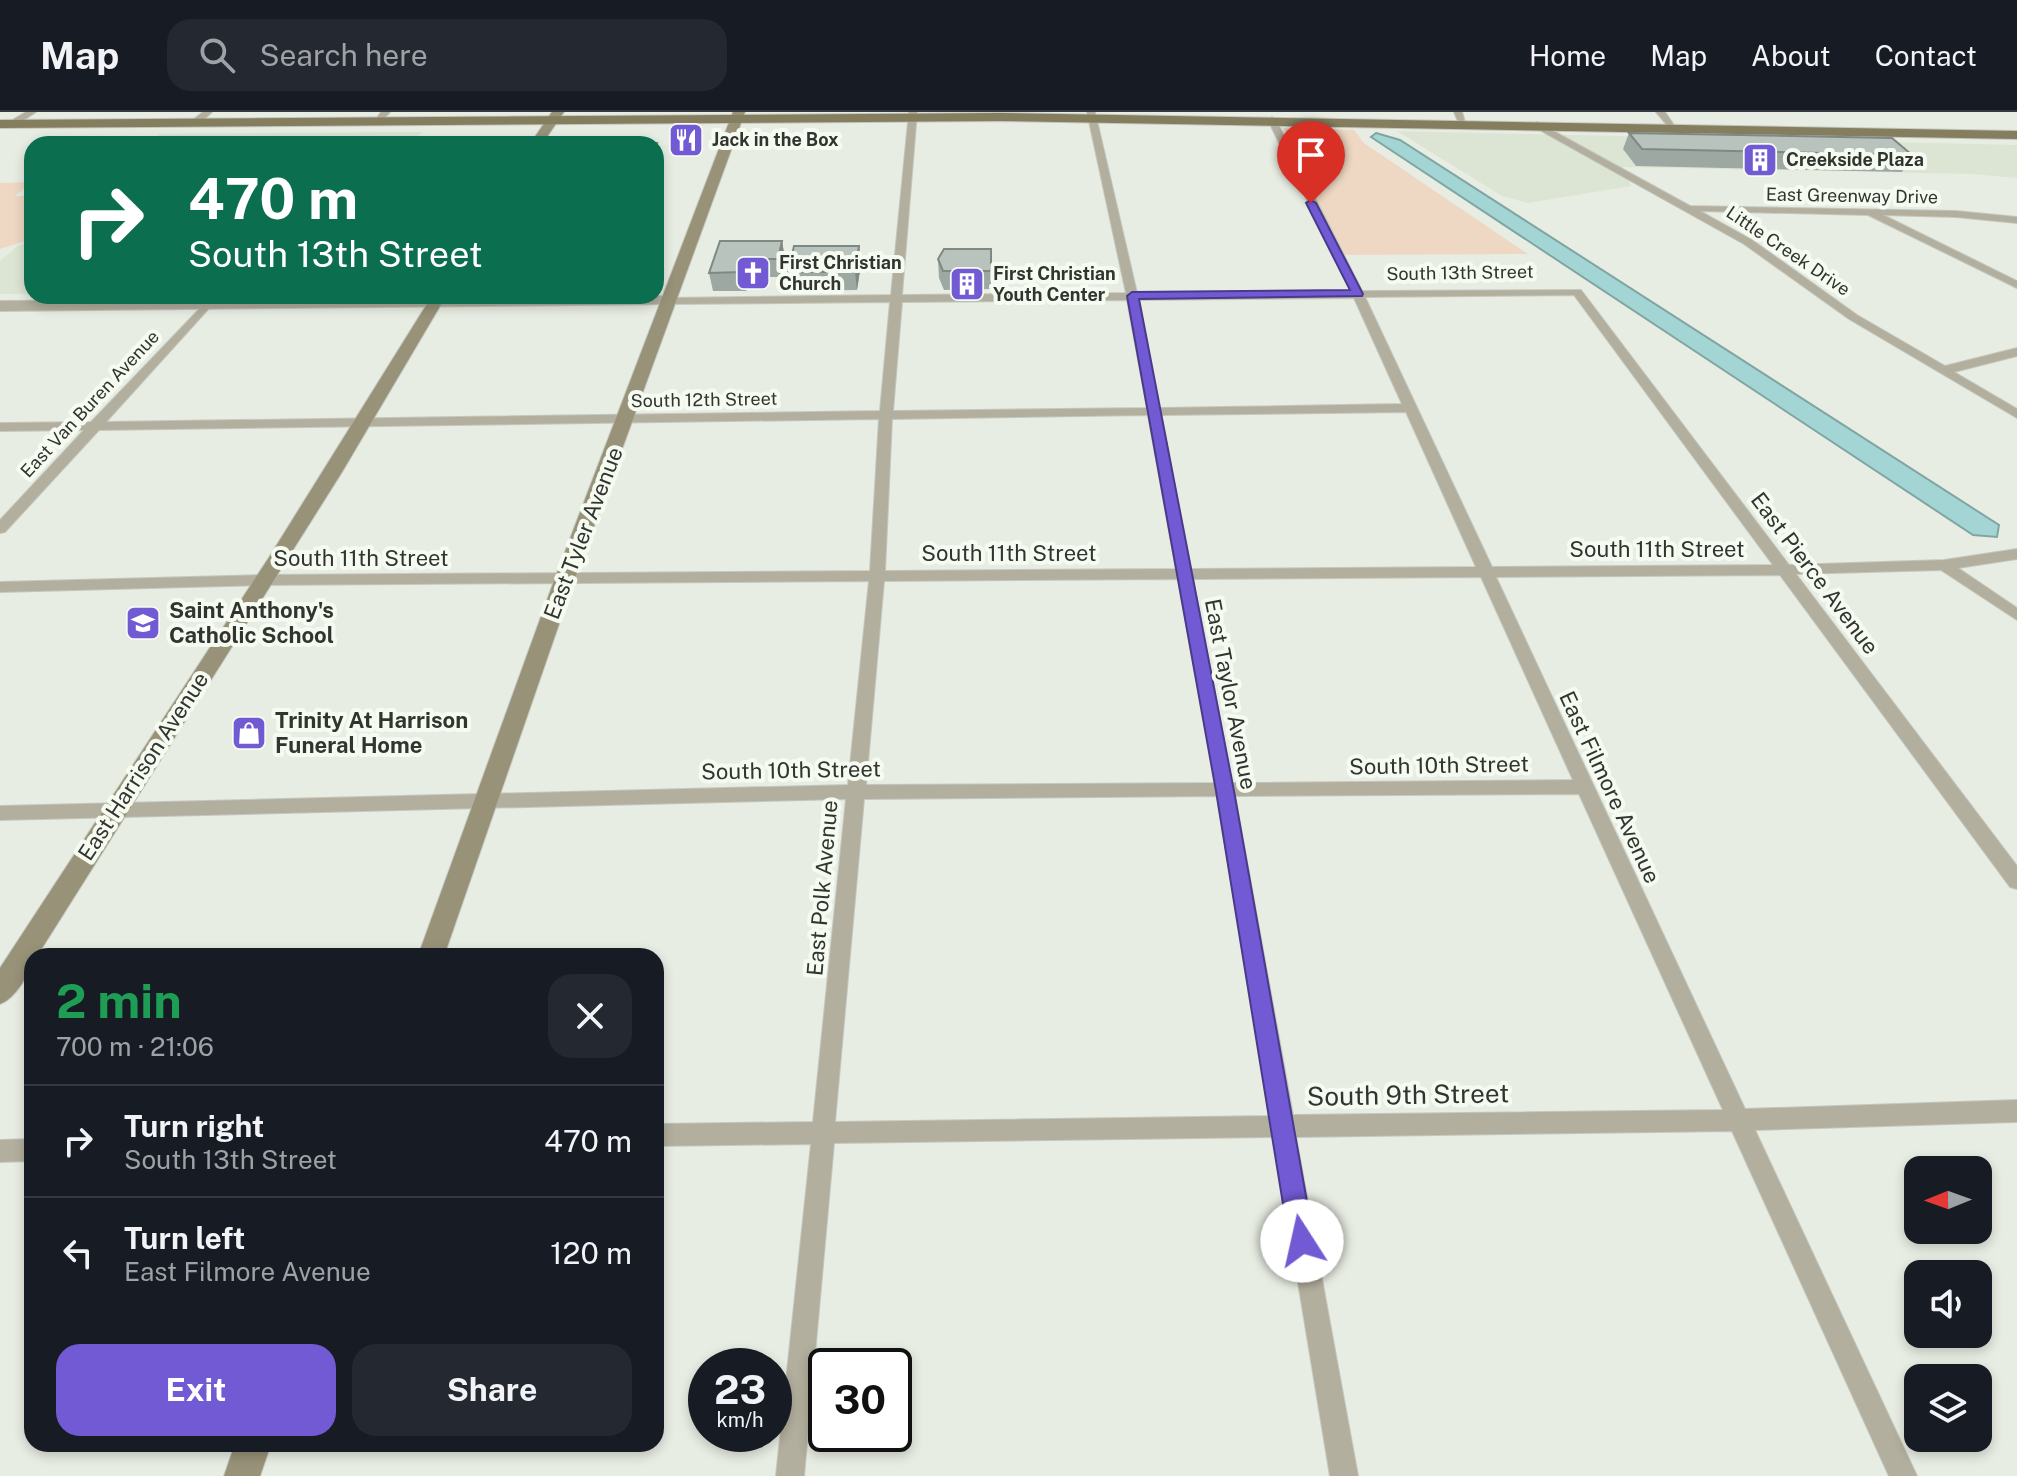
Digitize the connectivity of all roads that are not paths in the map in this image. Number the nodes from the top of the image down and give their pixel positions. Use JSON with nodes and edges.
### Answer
{"nodes":[{"id":1,"x":32,"y":112,"type":"edge"},
{"id":2,"x":208,"y":112,"type":"edge"},
{"id":3,"x":1660,"y":112,"type":"edge"},
{"id":4,"x":912,"y":115,"type":"edge"},
{"id":5,"x":1091,"y":115,"type":"edge"},
{"id":6,"x":555,"y":116,"type":"edge"},
{"id":7,"x":738,"y":116,"type":"edge"},
{"id":8,"x":381,"y":117,"type":"edge"},
{"id":9,"x":1460,"y":118,"type":"edge"},
{"id":10,"x":1272,"y":120,"type":"junction"},
{"id":11,"x":196,"y":122,"type":"junction"},
{"id":12,"x":6,"y":124,"type":"edge"},
{"id":13,"x":1537,"y":125,"type":"junction"},
{"id":14,"x":1675,"y":129,"type":"junction"},
{"id":15,"x":2016,"y":135,"type":"edge"},
{"id":16,"x":541,"y":136,"type":"edge"},
{"id":17,"x":1687,"y":207,"type":"junction"},
{"id":18,"x":1868,"y":212,"type":"junction"},
{"id":19,"x":2017,"y":220,"type":"edge"},
{"id":20,"x":2017,"y":285,"type":"edge"},
{"id":21,"x":1577,"y":292,"type":"joint"},
{"id":22,"x":1358,"y":294,"type":"junction"},
{"id":23,"x":1132,"y":296,"type":"junction"},
{"id":24,"x":896,"y":298,"type":"junction"},
{"id":25,"x":664,"y":301,"type":"edge"},
{"id":26,"x":668,"y":301,"type":"junction"},
{"id":27,"x":207,"y":304,"type":"joint"},
{"id":28,"x":434,"y":304,"type":"edge"},
{"id":29,"x":0,"y":306,"type":"edge"},
{"id":30,"x":2017,"y":352,"type":"edge"},
{"id":31,"x":1942,"y":371,"type":"junction"},
{"id":32,"x":1409,"y":408,"type":"junction"},
{"id":33,"x":1154,"y":413,"type":"junction"},
{"id":34,"x":2017,"y":414,"type":"edge"},
{"id":35,"x":886,"y":416,"type":"junction"},
{"id":36,"x":626,"y":418,"type":"junction"},
{"id":37,"x":365,"y":424,"type":"junction"},
{"id":38,"x":0,"y":427,"type":"edge"},
{"id":39,"x":93,"y":427,"type":"junction"},
{"id":40,"x":0,"y":529,"type":"edge"},
{"id":41,"x":2017,"y":554,"type":"edge"},
{"id":42,"x":1944,"y":565,"type":"junction"},
{"id":43,"x":1787,"y":570,"type":"junction"},
{"id":44,"x":1483,"y":571,"type":"junction"},
{"id":45,"x":1184,"y":574,"type":"junction"},
{"id":46,"x":877,"y":576,"type":"junction"},
{"id":47,"x":565,"y":578,"type":"junction"},
{"id":48,"x":262,"y":580,"type":"junction"},
{"id":49,"x":0,"y":587,"type":"edge"},
{"id":50,"x":2017,"y":615,"type":"edge"},
{"id":51,"x":1582,"y":787,"type":"junction"},
{"id":52,"x":1225,"y":791,"type":"junction"},
{"id":53,"x":855,"y":792,"type":"junction"},
{"id":54,"x":486,"y":803,"type":"junction"},
{"id":55,"x":112,"y":812,"type":"junction"},
{"id":56,"x":0,"y":813,"type":"edge"},
{"id":57,"x":2017,"y":881,"type":"edge"},
{"id":58,"x":27,"y":948,"type":"edge"},
{"id":59,"x":434,"y":948,"type":"edge"},
{"id":60,"x":24,"y":953,"type":"edge"},
{"id":61,"x":0,"y":992,"type":"edge"},
{"id":62,"x":2017,"y":1111,"type":"edge"},
{"id":63,"x":1738,"y":1120,"type":"junction"},
{"id":64,"x":1281,"y":1124,"type":"junction"},
{"id":65,"x":823,"y":1132,"type":"junction"},
{"id":66,"x":664,"y":1135,"type":"edge"},
{"id":67,"x":24,"y":1150,"type":"edge"},
{"id":68,"x":0,"y":1151,"type":"edge"},
{"id":69,"x":250,"y":1452,"type":"edge"},
{"id":70,"x":242,"y":1476,"type":"edge"},
{"id":71,"x":790,"y":1476,"type":"edge"},
{"id":72,"x":1344,"y":1476,"type":"edge"},
{"id":73,"x":1903,"y":1476,"type":"edge"}],
"edges":[{"from":1,"to":12,"type":"street"},
{"from":2,"to":11,"type":"street"},
{"from":3,"to":14,"type":"street"},
{"from":4,"to":5,"type":"main road"},
{"from":4,"to":7,"type":"main road"},
{"from":4,"to":24,"type":"street","name":"East Polk Avenue"},
{"from":5,"to":10,"type":"main road"},
{"from":5,"to":23,"type":"street","name":"East Taylor Avenue"},
{"from":6,"to":7,"type":"main road"},
{"from":6,"to":8,"type":"main road"},
{"from":6,"to":16,"type":"main road"},
{"from":7,"to":26,"type":"main road","name":"East Tyler Avenue"},
{"from":8,"to":11,"type":"main road"},
{"from":9,"to":10,"type":"main road"},
{"from":9,"to":13,"type":"main road"},
{"from":10,"to":22,"type":"street","name":"East Filmore Avenue"},
{"from":11,"to":12,"type":"main road"},
{"from":13,"to":14,"type":"main road"},
{"from":13,"to":17,"type":"street","name":"Little Creek Drive"},
{"from":14,"to":15,"type":"main road"},
{"from":17,"to":18,"type":"street","name":"East Greenway Drive"},
{"from":17,"to":31,"type":"street","name":"Little Creek Drive"},
{"from":18,"to":19,"type":"street","name":"East Greenway Drive"},
{"from":18,"to":20,"type":"street"},
{"from":21,"to":22,"type":"street","name":"South 13th Street"},
{"from":21,"to":43,"type":"street","name":"East Pierce Avenue"},
{"from":22,"to":23,"type":"street","name":"South 13th Street"},
{"from":22,"to":32,"type":"street","name":"East Filmore Avenue"},
{"from":23,"to":24,"type":"street","name":"South 13th Street"},
{"from":23,"to":33,"type":"street","name":"East Taylor Avenue"},
{"from":24,"to":26,"type":"street","name":"South 13th Street"},
{"from":24,"to":35,"type":"street","name":"East Polk Avenue"},
{"from":25,"to":26,"type":"street","name":"South 13th Street"},
{"from":26,"to":36,"type":"main road","name":"East Tyler Avenue"},
{"from":27,"to":29,"type":"street","name":"South 13th Street"},
{"from":27,"to":39,"type":"street","name":"East Van Buren Avenue"},
{"from":28,"to":37,"type":"main road","name":"East Harrison Avenue"},
{"from":30,"to":31,"type":"street"},
{"from":31,"to":34,"type":"street","name":"Little Creek Drive"},
{"from":32,"to":33,"type":"street","name":"South 12th Street"},
{"from":32,"to":44,"type":"street","name":"East Filmore Avenue"},
{"from":33,"to":35,"type":"street","name":"South 12th Street"},
{"from":33,"to":45,"type":"street","name":"East Taylor Avenue"},
{"from":35,"to":36,"type":"street","name":"South 12th Street"},
{"from":35,"to":46,"type":"street","name":"East Polk Avenue"},
{"from":36,"to":37,"type":"street","name":"South 12th Street"},
{"from":36,"to":47,"type":"main road","name":"East Tyler Avenue"},
{"from":37,"to":39,"type":"street","name":"South 12th Street"},
{"from":37,"to":48,"type":"main road","name":"East Harrison Avenue"},
{"from":38,"to":39,"type":"street","name":"South 12th Street"},
{"from":39,"to":40,"type":"street","name":"East Van Buren Avenue"},
{"from":41,"to":42,"type":"street","name":"South 11th Street"},
{"from":42,"to":43,"type":"street","name":"South 11th Street"},
{"from":42,"to":50,"type":"street"},
{"from":43,"to":44,"type":"street","name":"South 11th Street"},
{"from":43,"to":57,"type":"street","name":"East Pierce Avenue"},
{"from":44,"to":45,"type":"street","name":"South 11th Street"},
{"from":44,"to":51,"type":"street","name":"East Filmore Avenue"},
{"from":45,"to":46,"type":"street","name":"South 11th Street"},
{"from":45,"to":52,"type":"street","name":"East Taylor Avenue"},
{"from":46,"to":47,"type":"street","name":"South 11th Street"},
{"from":46,"to":53,"type":"street","name":"East Polk Avenue"},
{"from":47,"to":48,"type":"street","name":"South 11th Street"},
{"from":47,"to":54,"type":"main road","name":"East Tyler Avenue"},
{"from":48,"to":49,"type":"street","name":"South 11th Street"},
{"from":48,"to":55,"type":"main road","name":"East Harrison Avenue"},
{"from":51,"to":52,"type":"street","name":"South 10th Street"},
{"from":51,"to":63,"type":"street","name":"East Filmore Avenue"},
{"from":52,"to":53,"type":"street","name":"South 10th Street"},
{"from":52,"to":64,"type":"street","name":"East Taylor Avenue"},
{"from":53,"to":54,"type":"street","name":"South 10th Street"},
{"from":53,"to":65,"type":"street","name":"East Polk Avenue"},
{"from":54,"to":55,"type":"street","name":"South 10th Street"},
{"from":54,"to":59,"type":"main road","name":"East Tyler Avenue"},
{"from":55,"to":56,"type":"street","name":"South 10th Street"},
{"from":55,"to":58,"type":"main road","name":"East Harrison Avenue"},
{"from":60,"to":61,"type":"main road","name":"East Harrison Avenue"},
{"from":62,"to":63,"type":"street","name":"South 9th Street"},
{"from":63,"to":64,"type":"street","name":"South 9th Street"},
{"from":63,"to":73,"type":"street","name":"East Filmore Avenue"},
{"from":64,"to":65,"type":"street","name":"South 9th Street"},
{"from":64,"to":72,"type":"street","name":"East Taylor Avenue"},
{"from":65,"to":66,"type":"street","name":"South 9th Street"},
{"from":65,"to":71,"type":"street","name":"East Polk Avenue"},
{"from":67,"to":68,"type":"street"},
{"from":69,"to":70,"type":"main road"}]}
